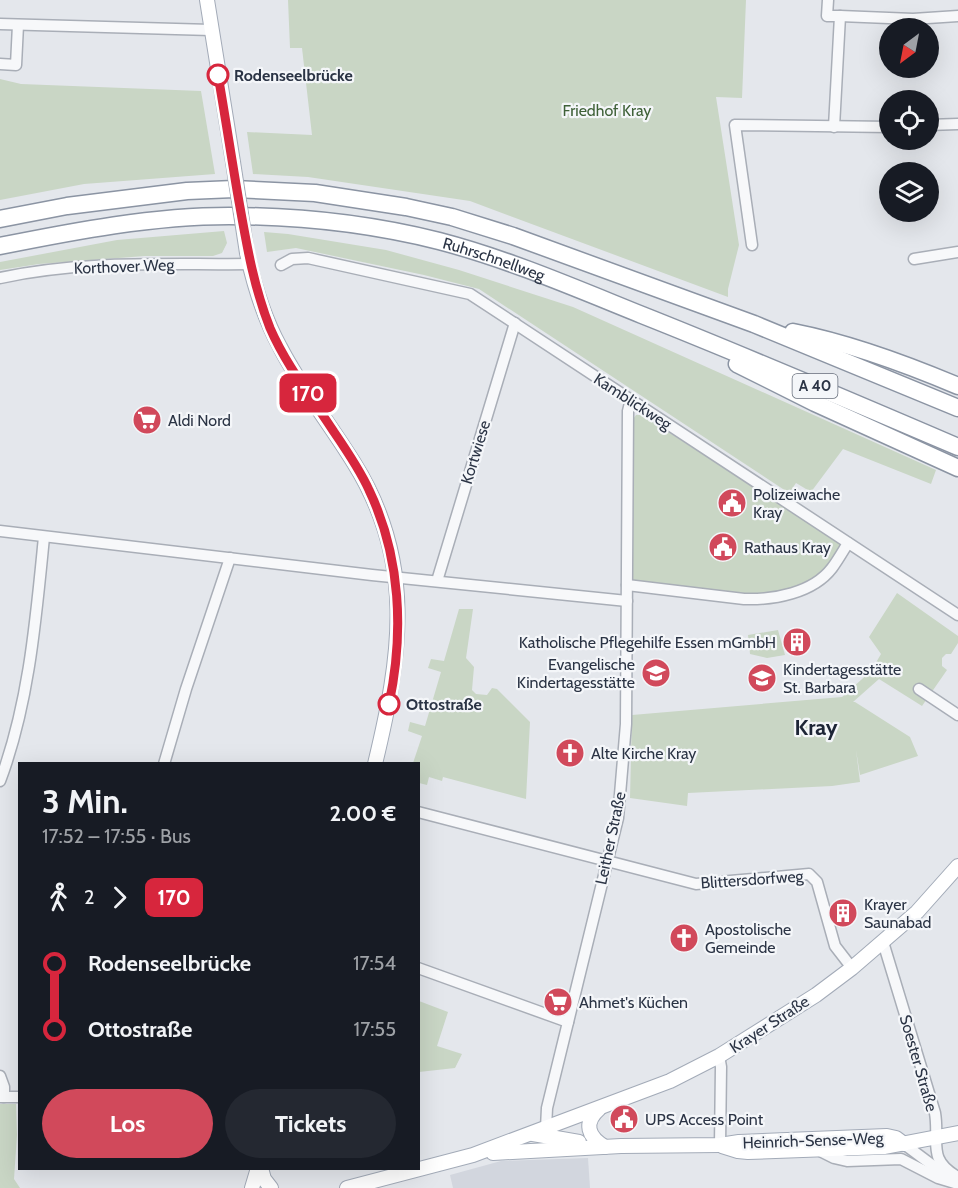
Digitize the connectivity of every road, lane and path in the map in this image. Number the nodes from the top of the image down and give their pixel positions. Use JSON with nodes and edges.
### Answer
{"nodes":[{"id":1,"x":207,"y":0,"type":"edge"},
{"id":2,"x":828,"y":0,"type":"edge"},
{"id":3,"x":840,"y":16,"type":"junction"},
{"id":4,"x":958,"y":16,"type":"edge"},
{"id":5,"x":0,"y":24,"type":"edge"},
{"id":6,"x":18,"y":25,"type":"junction"},
{"id":7,"x":211,"y":30,"type":"junction"},
{"id":8,"x":0,"y":64,"type":"edge"},
{"id":9,"x":958,"y":124,"type":"edge"},
{"id":10,"x":939,"y":125,"type":"edge"},
{"id":11,"x":834,"y":127,"type":"junction"},
{"id":12,"x":879,"y":127,"type":"edge"},
{"id":13,"x":0,"y":219,"type":"edge"},
{"id":14,"x":752,"y":245,"type":"dead end"},
{"id":15,"x":0,"y":246,"type":"edge"},
{"id":16,"x":958,"y":252,"type":"edge"},
{"id":17,"x":248,"y":258,"type":"junction"},
{"id":18,"x":914,"y":259,"type":"dead end"},
{"id":19,"x":281,"y":265,"type":"dead end"},
{"id":20,"x":0,"y":278,"type":"edge"},
{"id":21,"x":515,"y":323,"type":"junction"},
{"id":22,"x":754,"y":324,"type":"junction"},
{"id":23,"x":671,"y":326,"type":"junction"},
{"id":24,"x":958,"y":386,"type":"edge"},
{"id":25,"x":631,"y":399,"type":"junction"},
{"id":26,"x":958,"y":408,"type":"edge"},
{"id":27,"x":958,"y":447,"type":"edge"},
{"id":28,"x":958,"y":468,"type":"edge"},
{"id":29,"x":0,"y":531,"type":"edge"},
{"id":30,"x":44,"y":537,"type":"junction"},
{"id":31,"x":848,"y":543,"type":"junction"},
{"id":32,"x":230,"y":558,"type":"junction"},
{"id":33,"x":395,"y":576,"type":"junction"},
{"id":34,"x":437,"y":580,"type":"junction"},
{"id":35,"x":627,"y":585,"type":"junction"},
{"id":36,"x":627,"y":601,"type":"junction"},
{"id":37,"x":958,"y":615,"type":"edge"},
{"id":38,"x":919,"y":688,"type":"dead end"},
{"id":39,"x":958,"y":715,"type":"edge"},
{"id":40,"x":166,"y":762,"type":"edge"},
{"id":41,"x":375,"y":762,"type":"edge"},
{"id":42,"x":0,"y":781,"type":"edge"},
{"id":43,"x":420,"y":813,"type":"edge"},
{"id":44,"x":607,"y":860,"type":"junction"},
{"id":45,"x":958,"y":866,"type":"edge"},
{"id":46,"x":883,"y":942,"type":"junction"},
{"id":47,"x":852,"y":968,"type":"junction"},
{"id":48,"x":420,"y":969,"type":"edge"},
{"id":49,"x":568,"y":1022,"type":"junction"},
{"id":50,"x":719,"y":1056,"type":"junction"},
{"id":51,"x":0,"y":1076,"type":"edge"},
{"id":52,"x":2,"y":1097,"type":"edge"},
{"id":53,"x":18,"y":1097,"type":"edge"},
{"id":54,"x":601,"y":1108,"type":"junction"},
{"id":55,"x":547,"y":1132,"type":"junction"},
{"id":56,"x":958,"y":1132,"type":"edge"},
{"id":57,"x":936,"y":1137,"type":"junction"},
{"id":58,"x":904,"y":1144,"type":"junction"},
{"id":59,"x":720,"y":1145,"type":"junction"},
{"id":60,"x":605,"y":1147,"type":"junction"},
{"id":61,"x":817,"y":1150,"type":"junction"},
{"id":62,"x":473,"y":1155,"type":"junction"},
{"id":63,"x":420,"y":1169,"type":"edge"},
{"id":64,"x":259,"y":1170,"type":"edge"},
{"id":65,"x":261,"y":1170,"type":"edge"},
{"id":66,"x":416,"y":1170,"type":"edge"},
{"id":67,"x":958,"y":1180,"type":"edge"},
{"id":68,"x":252,"y":1188,"type":"edge"},
{"id":69,"x":271,"y":1188,"type":"edge"},
{"id":70,"x":347,"y":1188,"type":"edge"}],
"edges":[{"from":1,"to":7,"type":"main road"},
{"from":2,"to":3,"type":"street"},
{"from":3,"to":4,"type":"street"},
{"from":3,"to":11,"type":"street"},
{"from":5,"to":6,"type":"street"},
{"from":6,"to":7,"type":"street"},
{"from":6,"to":8,"type":"street"},
{"from":7,"to":17,"type":"main road","bridge":true},
{"from":9,"to":10,"type":"street"},
{"from":11,"to":12,"type":"street"},
{"from":11,"to":14,"type":"street"},
{"from":13,"to":22,"type":"highway","name":"Ruhrschnellweg","number":"A 40"},
{"from":15,"to":23,"type":"highway","name":"Ruhrschnellweg","number":"A 40"},
{"from":16,"to":18,"type":"street"},
{"from":17,"to":20,"type":"street","name":"Korthover Weg"},
{"from":17,"to":33,"type":"main road"},
{"from":19,"to":21,"type":"street","name":"Kamblickweg"},
{"from":21,"to":25,"type":"street","name":"Kamblickweg"},
{"from":21,"to":34,"type":"street","name":"Kortwiese"},
{"from":22,"to":24,"type":"highway"},
{"from":22,"to":26,"type":"highway","name":"Ruhrschnellweg","number":"A 40"},
{"from":23,"to":27,"type":"highway","name":"Ruhrschnellweg","number":"A 40"},
{"from":23,"to":28,"type":"highway"},
{"from":25,"to":31,"type":"street","name":"Kamblickweg"},
{"from":25,"to":35,"type":"street","name":"Leither Straße"},
{"from":29,"to":30,"type":"street"},
{"from":30,"to":32,"type":"street"},
{"from":30,"to":42,"type":"street"},
{"from":31,"to":35,"type":"street"},
{"from":31,"to":37,"type":"street","name":"Kamblickweg"},
{"from":32,"to":33,"type":"street"},
{"from":32,"to":40,"type":"street"},
{"from":33,"to":34,"type":"street"},
{"from":33,"to":41,"type":"main road"},
{"from":34,"to":36,"type":"street"},
{"from":35,"to":36,"type":"street","name":"Leither Straße"},
{"from":36,"to":44,"type":"street","name":"Leither Straße"},
{"from":38,"to":39,"type":"street"},
{"from":43,"to":44,"type":"street","name":"Blittersdorfweg"},
{"from":44,"to":47,"type":"street","name":"Blittersdorfweg"},
{"from":44,"to":49,"type":"street","name":"Leither Straße"},
{"from":45,"to":46,"type":"main road","name":"Krayer Straße"},
{"from":46,"to":47,"type":"main road","name":"Krayer Straße"},
{"from":46,"to":57,"type":"street","name":"Soester Straße"},
{"from":47,"to":50,"type":"main road","name":"Krayer Straße"},
{"from":48,"to":49,"type":"street"},
{"from":49,"to":55,"type":"street","name":"Leither Straße"},
{"from":50,"to":54,"type":"main road","name":"Krayer Straße"},
{"from":50,"to":59,"type":"street"},
{"from":51,"to":52,"type":"street"},
{"from":52,"to":53,"type":"street"},
{"from":54,"to":55,"type":"main road","name":"Krayer Straße"},
{"from":54,"to":60,"type":"main road"},
{"from":55,"to":60,"type":"main road","name":"Heinrich-Sense-Weg"},
{"from":55,"to":62,"type":"main road","name":"Heinrich-Sense-Weg"},
{"from":56,"to":57,"type":"main road","name":"Heinrich-Sense-Weg"},
{"from":57,"to":58,"type":"main road","name":"Heinrich-Sense-Weg"},
{"from":57,"to":67,"type":"street","name":"Soester Straße"},
{"from":58,"to":59,"type":"main road","name":"Heinrich-Sense-Weg"},
{"from":58,"to":61,"type":"main road","name":"Heinrich-Sense-Weg"},
{"from":58,"to":67,"type":"street"},
{"from":59,"to":60,"type":"main road","name":"Heinrich-Sense-Weg"},
{"from":59,"to":61,"type":"main road","name":"Heinrich-Sense-Weg"},
{"from":60,"to":62,"type":"main road","name":"Heinrich-Sense-Weg"},
{"from":61,"to":67,"type":"street","name":"Heinrich-Sense-Weg"},
{"from":62,"to":63,"type":"main road"},
{"from":64,"to":68,"type":"main road"},
{"from":65,"to":69,"type":"main road"},
{"from":66,"to":70,"type":"main road"}]}
